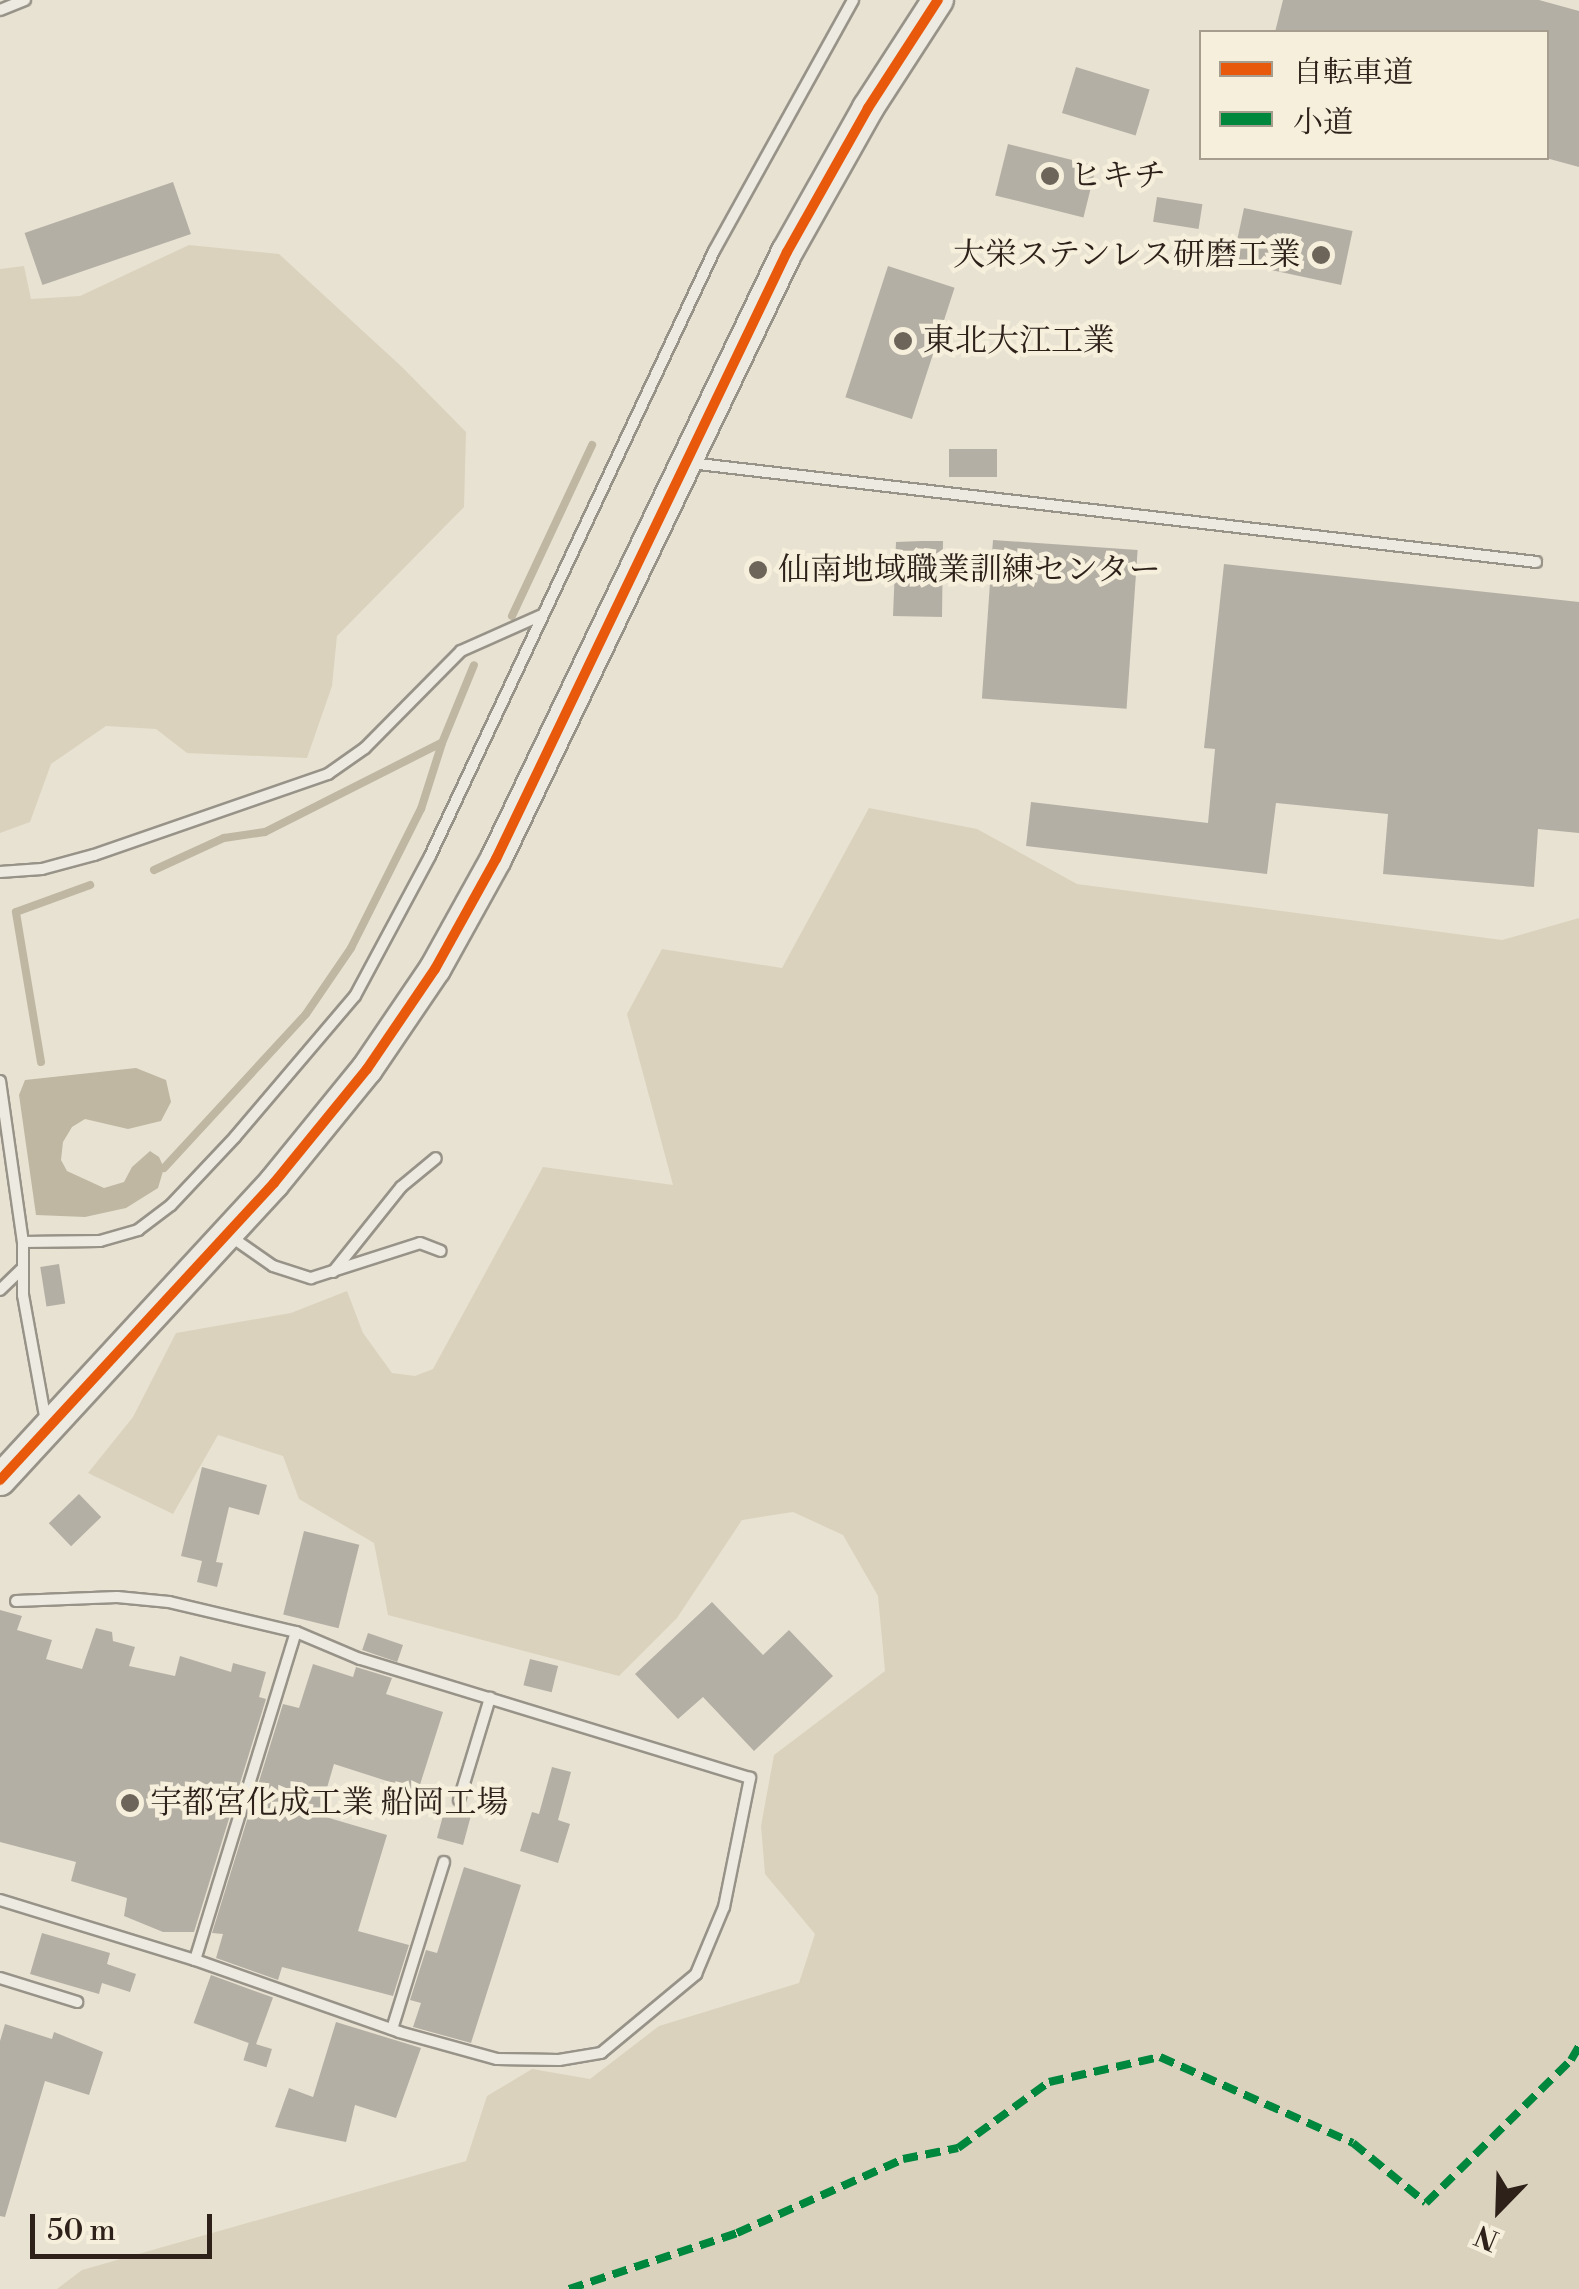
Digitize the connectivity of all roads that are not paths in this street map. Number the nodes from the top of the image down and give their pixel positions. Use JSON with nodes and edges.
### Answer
{"nodes":[{"id":1,"x":25,"y":0,"type":"edge"},
{"id":2,"x":853,"y":0,"type":"edge"},
{"id":3,"x":938,"y":0,"type":"edge"},
{"id":4,"x":0,"y":10,"type":"edge"},
{"id":5,"x":689,"y":463,"type":"junction"},
{"id":6,"x":1536,"y":562,"type":"dead end"},
{"id":7,"x":542,"y":614,"type":"junction"},
{"id":8,"x":0,"y":872,"type":"edge"},
{"id":9,"x":0,"y":1081,"type":"edge"},
{"id":10,"x":436,"y":1158,"type":"dead end"},
{"id":11,"x":227,"y":1234,"type":"junction"},
{"id":12,"x":23,"y":1242,"type":"junction"},
{"id":13,"x":441,"y":1251,"type":"dead end"},
{"id":14,"x":21,"y":1270,"type":"junction"},
{"id":15,"x":332,"y":1273,"type":"junction"},
{"id":16,"x":0,"y":1290,"type":"edge"},
{"id":17,"x":47,"y":1427,"type":"junction"},
{"id":18,"x":0,"y":1480,"type":"edge"},
{"id":19,"x":16,"y":1601,"type":"dead end"},
{"id":20,"x":296,"y":1632,"type":"junction"},
{"id":21,"x":490,"y":1698,"type":"junction"},
{"id":22,"x":459,"y":1800,"type":"dead end"},
{"id":23,"x":444,"y":1862,"type":"dead end"},
{"id":24,"x":0,"y":1900,"type":"edge"},
{"id":25,"x":195,"y":1960,"type":"junction"},
{"id":26,"x":0,"y":1978,"type":"edge"},
{"id":27,"x":78,"y":2002,"type":"dead end"},
{"id":28,"x":392,"y":2029,"type":"junction"}],
"edges":[{"from":1,"to":4,"type":"lane"},
{"from":2,"to":7,"type":"lane"},
{"from":3,"to":5,"type":"street"},
{"from":5,"to":6,"type":"lane"},
{"from":5,"to":11,"type":"street"},
{"from":7,"to":8,"type":"lane"},
{"from":7,"to":12,"type":"lane"},
{"from":9,"to":12,"type":"lane"},
{"from":10,"to":15,"type":"lane"},
{"from":11,"to":15,"type":"lane"},
{"from":11,"to":17,"type":"street"},
{"from":12,"to":14,"type":"lane"},
{"from":13,"to":15,"type":"lane"},
{"from":14,"to":16,"type":"lane"},
{"from":14,"to":17,"type":"lane"},
{"from":17,"to":18,"type":"street"},
{"from":19,"to":20,"type":"lane"},
{"from":20,"to":21,"type":"lane"},
{"from":20,"to":25,"type":"lane"},
{"from":21,"to":22,"type":"lane"},
{"from":21,"to":28,"type":"lane"},
{"from":23,"to":28,"type":"lane"},
{"from":24,"to":25,"type":"lane"},
{"from":25,"to":28,"type":"lane"},
{"from":26,"to":27,"type":"lane"}]}
